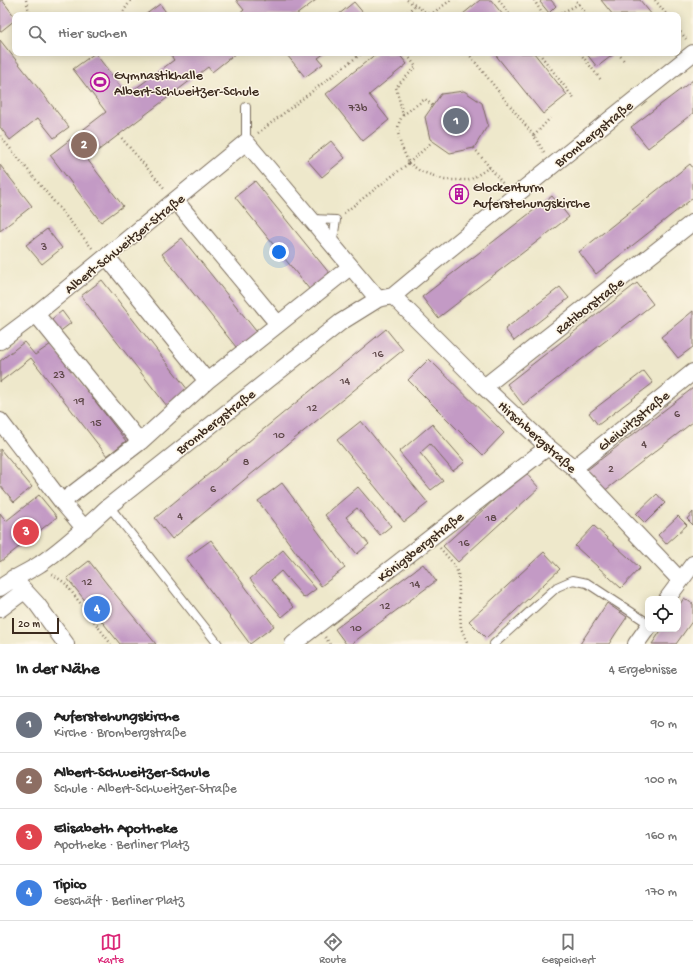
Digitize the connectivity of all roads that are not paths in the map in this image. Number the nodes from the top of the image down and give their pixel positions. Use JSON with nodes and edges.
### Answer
{"nodes":[{"id":1,"x":693,"y":53,"type":"edge"},
{"id":2,"x":246,"y":107,"type":"dead end"},
{"id":3,"x":246,"y":142,"type":"junction"},
{"id":4,"x":175,"y":200,"type":"junction"},
{"id":5,"x":310,"y":219,"type":"junction"},
{"id":6,"x":693,"y":222,"type":"edge"},
{"id":7,"x":332,"y":245,"type":"junction"},
{"id":8,"x":105,"y":259,"type":"junction"},
{"id":9,"x":350,"y":267,"type":"junction"},
{"id":10,"x":386,"y":297,"type":"junction"},
{"id":11,"x":36,"y":314,"type":"junction"},
{"id":12,"x":278,"y":324,"type":"junction"},
{"id":13,"x":0,"y":341,"type":"edge"},
{"id":14,"x":693,"y":372,"type":"edge"},
{"id":15,"x":207,"y":381,"type":"junction"},
{"id":16,"x":484,"y":387,"type":"junction"},
{"id":17,"x":0,"y":420,"type":"edge"},
{"id":18,"x":140,"y":442,"type":"junction"},
{"id":19,"x":548,"y":447,"type":"junction"},
{"id":20,"x":574,"y":468,"type":"junction"},
{"id":21,"x":62,"y":502,"type":"junction"},
{"id":22,"x":109,"y":506,"type":"junction"},
{"id":23,"x":85,"y":529,"type":"junction"},
{"id":24,"x":693,"y":564,"type":"edge"},
{"id":25,"x":13,"y":578,"type":"junction"},
{"id":26,"x":680,"y":580,"type":"junction"},
{"id":27,"x":0,"y":588,"type":"edge"},
{"id":28,"x":24,"y":590,"type":"junction"},
{"id":29,"x":669,"y":596,"type":"edge"},
{"id":30,"x":0,"y":609,"type":"edge"},
{"id":31,"x":645,"y":621,"type":"edge"},
{"id":32,"x":645,"y":631,"type":"edge"},
{"id":33,"x":66,"y":644,"type":"edge"},
{"id":34,"x":218,"y":644,"type":"edge"},
{"id":35,"x":293,"y":644,"type":"edge"},
{"id":36,"x":494,"y":644,"type":"edge"},
{"id":37,"x":636,"y":644,"type":"edge"}],
"edges":[{"from":1,"to":10,"type":"street","name":"Brombergstraße"},
{"from":2,"to":3,"type":"lane"},
{"from":3,"to":4,"type":"street","name":"Albert-Schweitzer-Straße"},
{"from":3,"to":5,"type":"street"},
{"from":4,"to":8,"type":"street","name":"Albert-Schweitzer-Straße"},
{"from":4,"to":12,"type":"street"},
{"from":5,"to":7,"type":"street"},
{"from":5,"to":7,"type":"lane"},
{"from":6,"to":16,"type":"street","name":"Ratiborstraße"},
{"from":7,"to":9,"type":"street"},
{"from":8,"to":11,"type":"street","name":"Albert-Schweitzer-Straße"},
{"from":8,"to":15,"type":"street"},
{"from":9,"to":10,"type":"street"},
{"from":9,"to":12,"type":"street"},
{"from":10,"to":16,"type":"street","name":"Hirschbergstraße"},
{"from":10,"to":22,"type":"street","name":"Brombergstraße"},
{"from":11,"to":13,"type":"street","name":"Albert-Schweitzer-Straße"},
{"from":11,"to":18,"type":"street"},
{"from":12,"to":15,"type":"street"},
{"from":14,"to":20,"type":"street","name":"Gleiwitzstraße"},
{"from":15,"to":18,"type":"street"},
{"from":16,"to":19,"type":"street","name":"Hirschbergstraße"},
{"from":17,"to":21,"type":"street"},
{"from":18,"to":21,"type":"street"},
{"from":19,"to":20,"type":"street","name":"Hirschbergstraße"},
{"from":19,"to":35,"type":"street","name":"Königsbergstraße"},
{"from":20,"to":26,"type":"street","name":"Hirschbergstraße"},
{"from":21,"to":23,"type":"street"},
{"from":22,"to":23,"type":"street","name":"Brombergstraße"},
{"from":22,"to":34,"type":"lane"},
{"from":23,"to":25,"type":"street","name":"Brombergstraße"},
{"from":24,"to":26,"type":"street"},
{"from":25,"to":27,"type":"street","name":"Brombergstraße"},
{"from":25,"to":28,"type":"street"},
{"from":26,"to":29,"type":"street"},
{"from":28,"to":30,"type":"street"},
{"from":28,"to":33,"type":"street"},
{"from":31,"to":36,"type":"lane"},
{"from":32,"to":37,"type":"street"}]}
